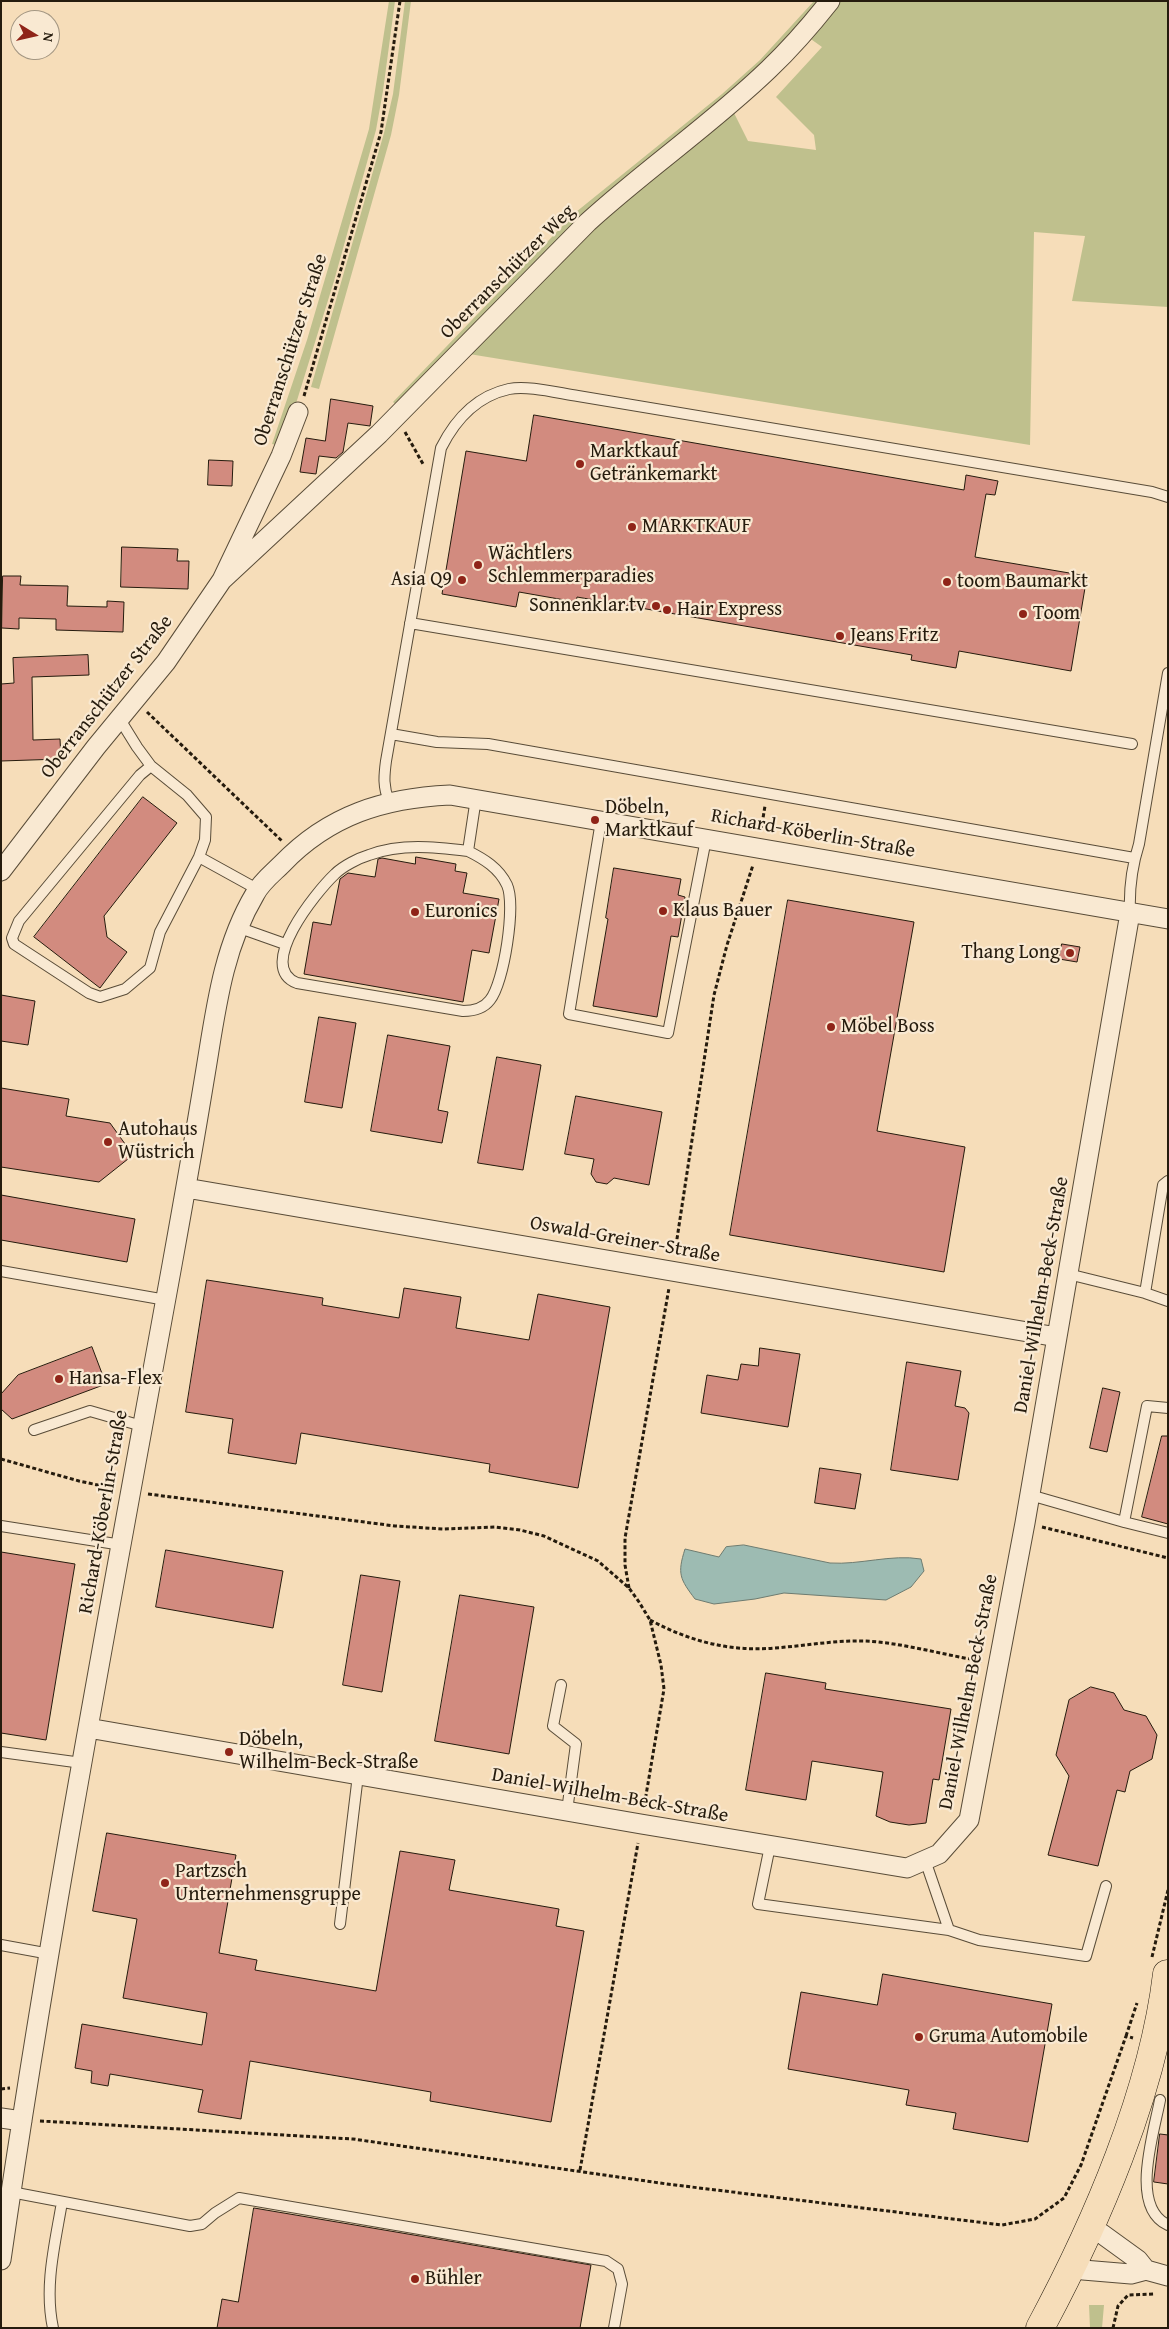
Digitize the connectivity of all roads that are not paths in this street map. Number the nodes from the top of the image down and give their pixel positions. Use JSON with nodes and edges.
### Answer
{"nodes":[{"id":1,"x":830,"y":1,"type":"edge"},
{"id":2,"x":298,"y":412,"type":"road end"},
{"id":3,"x":1168,"y":498,"type":"edge"},
{"id":4,"x":222,"y":580,"type":"junction"},
{"id":5,"x":410,"y":623,"type":"junction"},
{"id":6,"x":1168,"y":673,"type":"edge"},
{"id":7,"x":119,"y":718,"type":"junction"},
{"id":8,"x":391,"y":734,"type":"junction"},
{"id":9,"x":1132,"y":744,"type":"dead end"},
{"id":10,"x":151,"y":766,"type":"junction"},
{"id":11,"x":476,"y":798,"type":"junction"},
{"id":12,"x":390,"y":801,"type":"junction"},
{"id":13,"x":601,"y":821,"type":"junction"},
{"id":14,"x":706,"y":839,"type":"junction"},
{"id":15,"x":468,"y":851,"type":"junction"},
{"id":16,"x":199,"y":857,"type":"junction"},
{"id":17,"x":1134,"y":858,"type":"junction"},
{"id":18,"x":1,"y":871,"type":"edge"},
{"id":19,"x":257,"y":889,"type":"junction"},
{"id":20,"x":1130,"y":913,"type":"junction"},
{"id":21,"x":1168,"y":919,"type":"edge"},
{"id":22,"x":237,"y":927,"type":"junction"},
{"id":23,"x":285,"y":944,"type":"junction"},
{"id":24,"x":1168,"y":1181,"type":"edge"},
{"id":25,"x":186,"y":1188,"type":"junction"},
{"id":26,"x":1,"y":1271,"type":"edge"},
{"id":27,"x":1068,"y":1274,"type":"junction"},
{"id":28,"x":1145,"y":1293,"type":"junction"},
{"id":29,"x":166,"y":1300,"type":"junction"},
{"id":30,"x":1168,"y":1301,"type":"edge"},
{"id":31,"x":1057,"y":1338,"type":"junction"},
{"id":32,"x":1168,"y":1408,"type":"edge"},
{"id":33,"x":142,"y":1426,"type":"junction"},
{"id":34,"x":34,"y":1430,"type":"dead end"},
{"id":35,"x":1030,"y":1495,"type":"junction"},
{"id":36,"x":1124,"y":1522,"type":"junction"},
{"id":37,"x":1,"y":1526,"type":"edge"},
{"id":38,"x":1168,"y":1533,"type":"edge"},
{"id":39,"x":122,"y":1545,"type":"junction"},
{"id":40,"x":560,"y":1685,"type":"dead end"},
{"id":41,"x":88,"y":1728,"type":"junction"},
{"id":42,"x":1,"y":1752,"type":"edge"},
{"id":43,"x":82,"y":1763,"type":"junction"},
{"id":44,"x":358,"y":1775,"type":"junction"},
{"id":45,"x":567,"y":1812,"type":"junction"},
{"id":46,"x":770,"y":1846,"type":"junction"},
{"id":47,"x":925,"y":1860,"type":"junction"},
{"id":48,"x":1106,"y":1886,"type":"dead end"},
{"id":49,"x":340,"y":1924,"type":"dead end"},
{"id":50,"x":949,"y":1930,"type":"junction"},
{"id":51,"x":1,"y":1945,"type":"edge"},
{"id":52,"x":50,"y":1954,"type":"junction"},
{"id":53,"x":1168,"y":1974,"type":"edge"},
{"id":54,"x":1160,"y":2100,"type":"dead end"},
{"id":55,"x":1,"y":2118,"type":"edge"},
{"id":56,"x":22,"y":2120,"type":"junction"},
{"id":57,"x":1122,"y":2145,"type":"junction"},
{"id":58,"x":11,"y":2192,"type":"junction"},
{"id":59,"x":62,"y":2202,"type":"junction"},
{"id":60,"x":1168,"y":2225,"type":"edge"},
{"id":61,"x":1090,"y":2226,"type":"junction"},
{"id":62,"x":1,"y":2260,"type":"edge"},
{"id":63,"x":1073,"y":2266,"type":"junction"},
{"id":64,"x":1146,"y":2270,"type":"junction"},
{"id":65,"x":1168,"y":2276,"type":"edge"},
{"id":66,"x":53,"y":2328,"type":"edge"},
{"id":67,"x":614,"y":2328,"type":"edge"},
{"id":68,"x":1026,"y":2328,"type":"edge"},
{"id":69,"x":1040,"y":2328,"type":"edge"}],
"edges":[{"from":1,"to":4,"type":"street","name":"Oberranschützer Weg"},
{"from":2,"to":4,"type":"street","name":"Oberranschützer Straße"},
{"from":3,"to":5,"type":"lane"},
{"from":4,"to":7,"type":"street","name":"Oberranschützer Straße"},
{"from":5,"to":8,"type":"lane"},
{"from":5,"to":9,"type":"lane"},
{"from":6,"to":17,"type":"lane"},
{"from":7,"to":10,"type":"lane"},
{"from":7,"to":18,"type":"street","name":"Oberranschützer Straße"},
{"from":8,"to":12,"type":"lane"},
{"from":8,"to":17,"type":"lane"},
{"from":10,"to":16,"type":"lane"},
{"from":10,"to":16,"type":"lane"},
{"from":11,"to":12,"type":"street","name":"Richard-Köberlin-Straße"},
{"from":11,"to":13,"type":"street","name":"Richard-Köberlin-Straße"},
{"from":11,"to":15,"type":"lane"},
{"from":12,"to":19,"type":"street","name":"Richard-Köberlin-Straße"},
{"from":13,"to":14,"type":"street","name":"Richard-Köberlin-Straße"},
{"from":13,"to":14,"type":"lane"},
{"from":14,"to":20,"type":"street","name":"Richard-Köberlin-Straße"},
{"from":15,"to":23,"type":"lane"},
{"from":15,"to":23,"type":"lane"},
{"from":16,"to":19,"type":"lane"},
{"from":17,"to":20,"type":"lane"},
{"from":19,"to":22,"type":"street","name":"Richard-Köberlin-Straße"},
{"from":20,"to":21,"type":"street","name":"Richard-Köberlin-Straße"},
{"from":20,"to":27,"type":"street","name":"Daniel-Wilhelm-Beck-Straße"},
{"from":22,"to":23,"type":"lane"},
{"from":22,"to":25,"type":"street","name":"Richard-Köberlin-Straße"},
{"from":24,"to":28,"type":"lane"},
{"from":25,"to":29,"type":"street","name":"Richard-Köberlin-Straße"},
{"from":25,"to":31,"type":"street","name":"Oswald-Greiner-Straße"},
{"from":26,"to":29,"type":"lane"},
{"from":27,"to":28,"type":"lane"},
{"from":27,"to":31,"type":"street","name":"Daniel-Wilhelm-Beck-Straße"},
{"from":28,"to":30,"type":"lane"},
{"from":29,"to":33,"type":"street","name":"Richard-Köberlin-Straße"},
{"from":31,"to":35,"type":"street","name":"Daniel-Wilhelm-Beck-Straße"},
{"from":32,"to":36,"type":"lane"},
{"from":33,"to":34,"type":"lane"},
{"from":33,"to":39,"type":"street","name":"Richard-Köberlin-Straße"},
{"from":35,"to":36,"type":"lane"},
{"from":35,"to":47,"type":"street","name":"Daniel-Wilhelm-Beck-Straße"},
{"from":36,"to":38,"type":"lane"},
{"from":37,"to":39,"type":"lane"},
{"from":39,"to":41,"type":"street","name":"Richard-Köberlin-Straße"},
{"from":40,"to":45,"type":"lane"},
{"from":41,"to":43,"type":"street","name":"Richard-Köberlin-Straße"},
{"from":41,"to":44,"type":"street","name":"Daniel-Wilhelm-Beck-Straße"},
{"from":42,"to":43,"type":"lane"},
{"from":43,"to":52,"type":"street","name":"Richard-Köberlin-Straße"},
{"from":44,"to":45,"type":"street","name":"Daniel-Wilhelm-Beck-Straße"},
{"from":44,"to":49,"type":"lane"},
{"from":45,"to":46,"type":"street","name":"Daniel-Wilhelm-Beck-Straße"},
{"from":46,"to":47,"type":"street","name":"Daniel-Wilhelm-Beck-Straße"},
{"from":46,"to":50,"type":"lane"},
{"from":47,"to":50,"type":"lane"},
{"from":48,"to":50,"type":"lane"},
{"from":51,"to":52,"type":"lane"},
{"from":52,"to":56,"type":"street","name":"Richard-Köberlin-Straße"},
{"from":53,"to":57,"type":"main road"},
{"from":53,"to":57,"type":"main road"},
{"from":54,"to":60,"type":"lane"},
{"from":55,"to":56,"type":"street"},
{"from":56,"to":58,"type":"street","name":"Richard-Köberlin-Straße"},
{"from":57,"to":61,"type":"main road"},
{"from":58,"to":59,"type":"lane"},
{"from":58,"to":62,"type":"street","name":"Richard-Köberlin-Straße"},
{"from":59,"to":66,"type":"lane"},
{"from":59,"to":67,"type":"lane"},
{"from":61,"to":63,"type":"main road"},
{"from":61,"to":64,"type":"street"},
{"from":63,"to":64,"type":"street"},
{"from":63,"to":68,"type":"main road"},
{"from":63,"to":69,"type":"main road"},
{"from":64,"to":65,"type":"street"}]}
